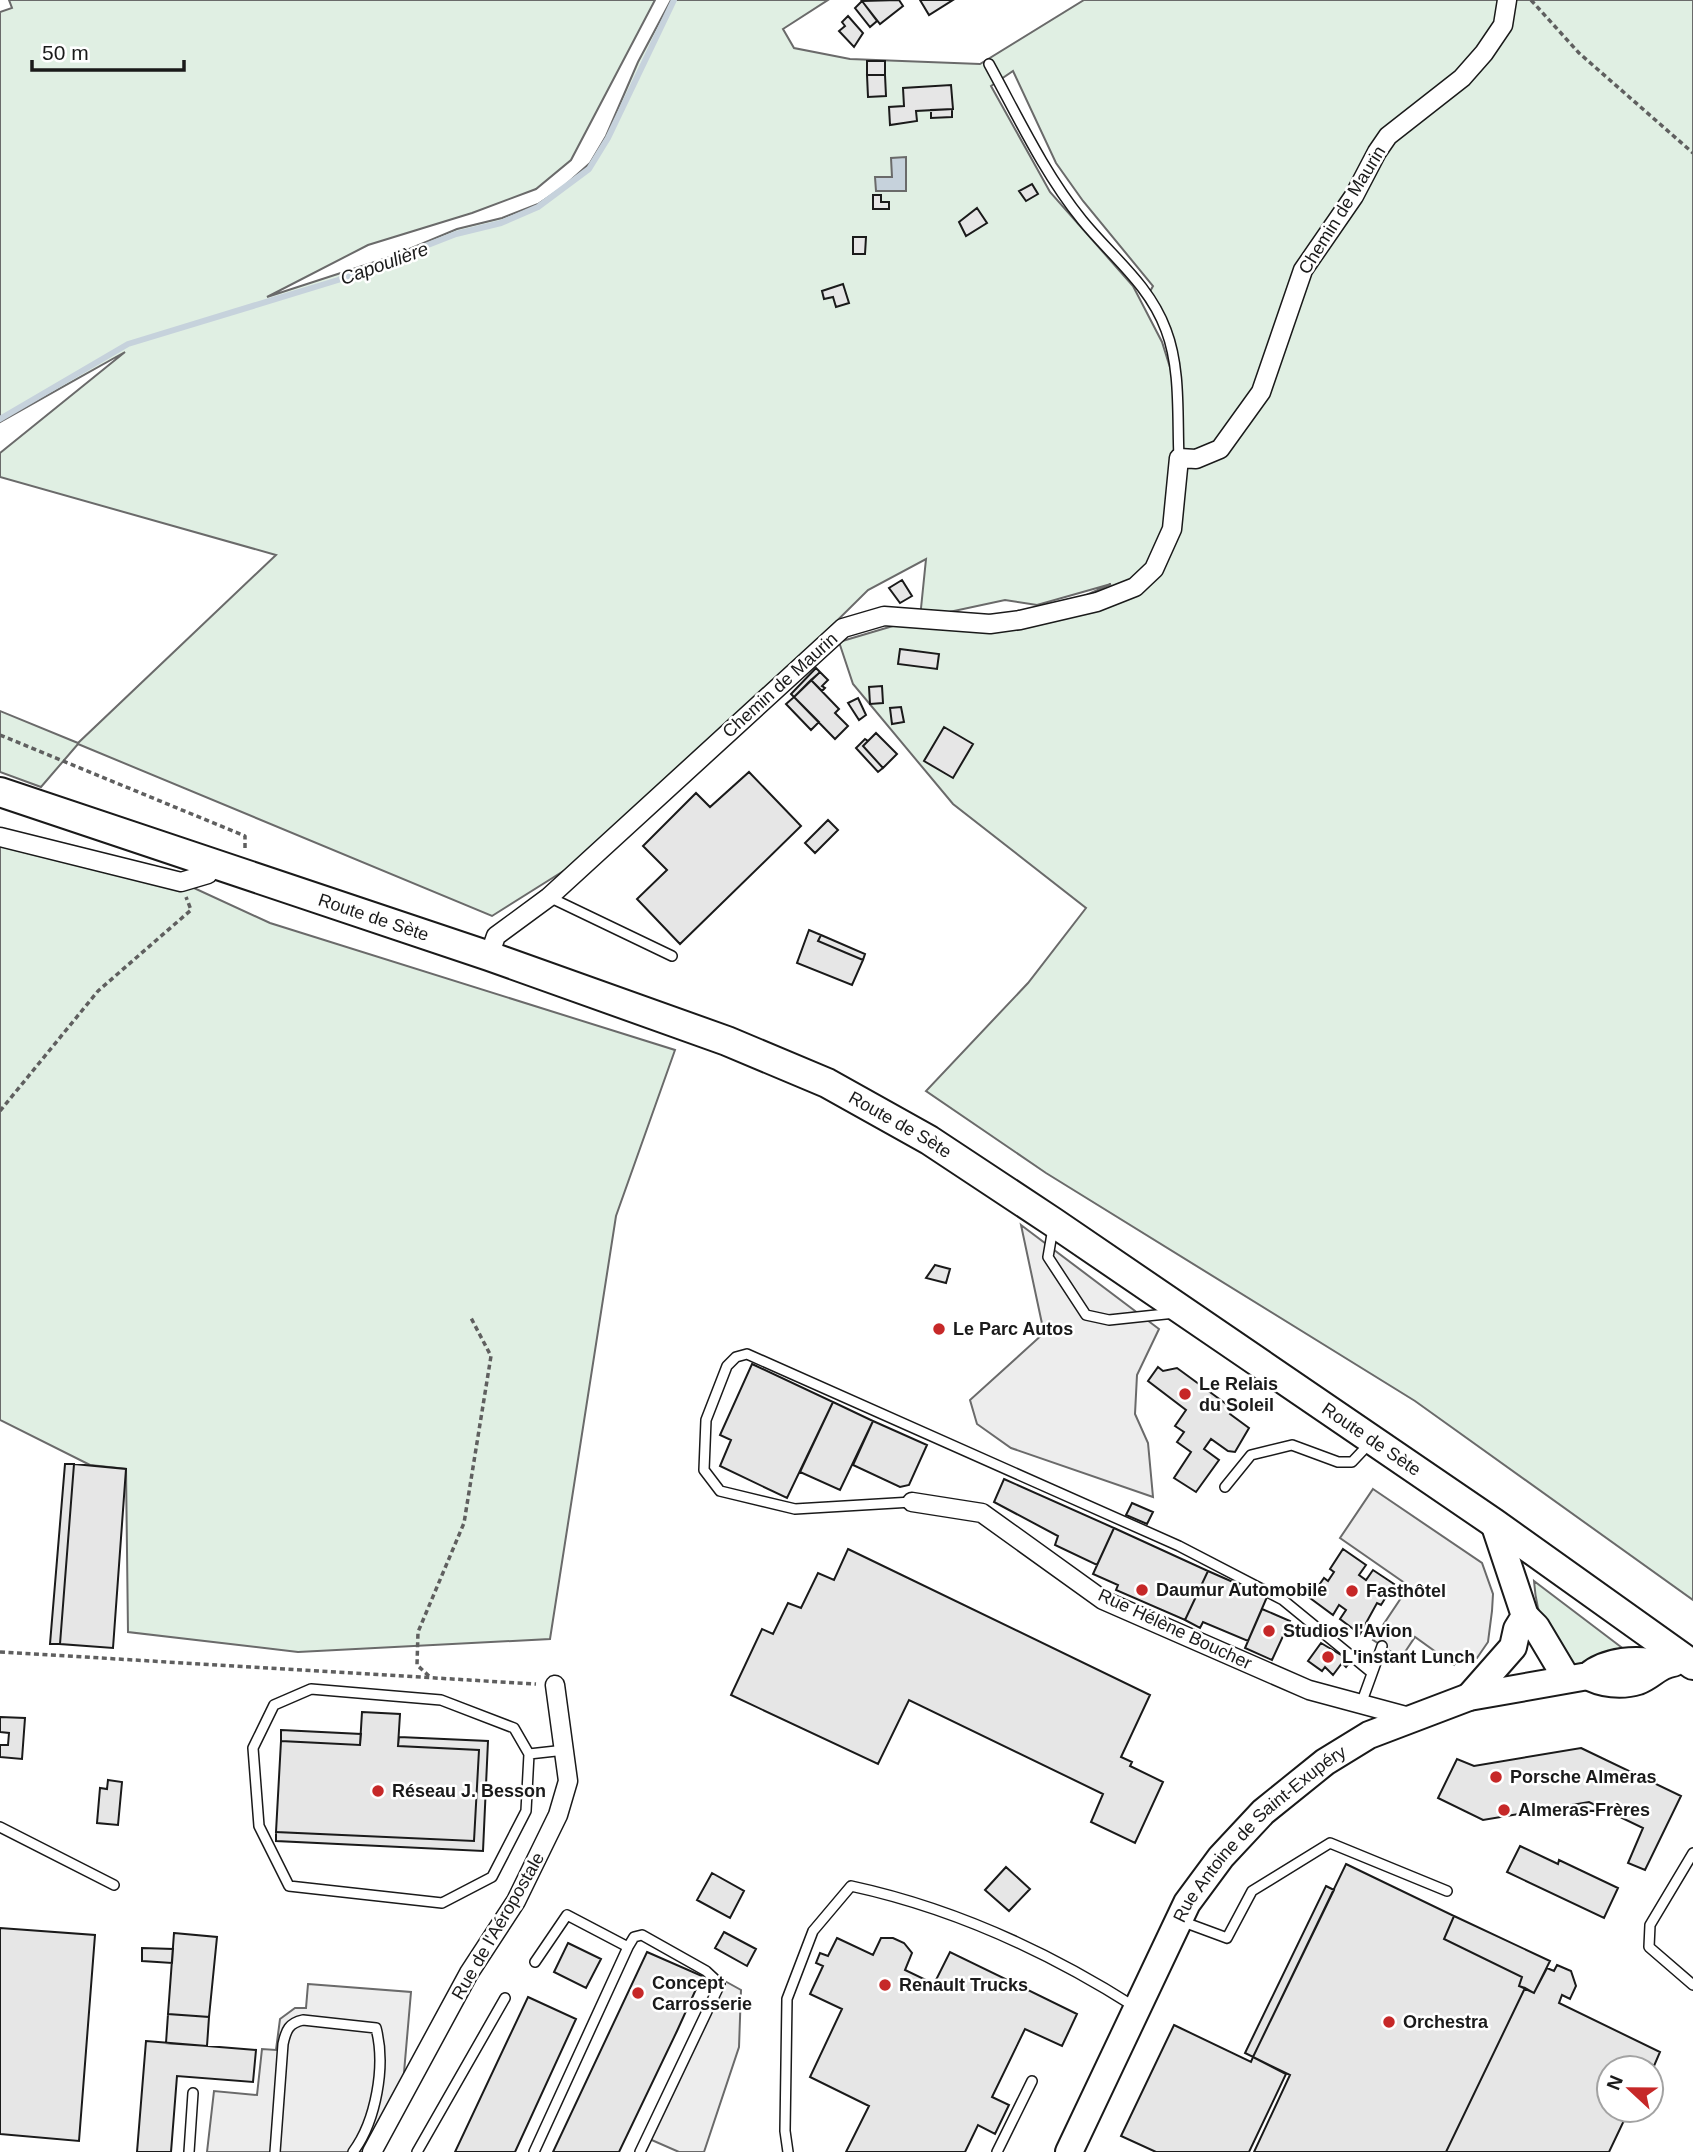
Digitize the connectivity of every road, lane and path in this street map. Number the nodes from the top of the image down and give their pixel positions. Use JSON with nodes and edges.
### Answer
{"nodes":[{"id":1,"x":1507,"y":0,"type":"edge"},
{"id":2,"x":1531,"y":0,"type":"edge"},
{"id":3,"x":989,"y":64,"type":"dead end"},
{"id":4,"x":1693,"y":153,"type":"edge"},
{"id":5,"x":1179,"y":458,"type":"junction"},
{"id":6,"x":0,"y":735,"type":"edge"},
{"id":7,"x":0,"y":792,"type":"edge"},
{"id":8,"x":0,"y":837,"type":"edge"},
{"id":9,"x":214,"y":863,"type":"junction"},
{"id":10,"x":245,"y":874,"type":"junction"},
{"id":11,"x":181,"y":882,"type":"junction"},
{"id":12,"x":549,"y":897,"type":"junction"},
{"id":13,"x":489,"y":956,"type":"junction"},
{"id":14,"x":672,"y":956,"type":"dead end"},
{"id":15,"x":0,"y":1111,"type":"edge"},
{"id":16,"x":1054,"y":1223,"type":"junction"},
{"id":17,"x":1185,"y":1312,"type":"junction"},
{"id":18,"x":470,"y":1316,"type":"dead end"},
{"id":19,"x":1373,"y":1440,"type":"junction"},
{"id":20,"x":1225,"y":1487,"type":"dead end"},
{"id":21,"x":912,"y":1502,"type":"joint"},
{"id":22,"x":1494,"y":1523,"type":"junction"},
{"id":23,"x":1525,"y":1616,"type":"junction"},
{"id":24,"x":1382,"y":1646,"type":"dead end"},
{"id":25,"x":0,"y":1652,"type":"edge"},
{"id":26,"x":1683,"y":1663,"type":"edge"},
{"id":27,"x":1371,"y":1672,"type":"junction"},
{"id":28,"x":430,"y":1678,"type":"junction"},
{"id":29,"x":1577,"y":1678,"type":"junction"},
{"id":30,"x":555,"y":1685,"type":"joint"},
{"id":31,"x":1469,"y":1697,"type":"junction"},
{"id":32,"x":1361,"y":1704,"type":"junction"},
{"id":33,"x":1413,"y":1718,"type":"junction"},
{"id":34,"x":565,"y":1749,"type":"junction"},
{"id":35,"x":529,"y":1754,"type":"junction"},
{"id":36,"x":0,"y":1827,"type":"edge"},
{"id":37,"x":1693,"y":1853,"type":"edge"},
{"id":38,"x":114,"y":1885,"type":"dead end"},
{"id":39,"x":1447,"y":1891,"type":"dead end"},
{"id":40,"x":1179,"y":1920,"type":"junction"},
{"id":41,"x":628,"y":1947,"type":"junction"},
{"id":42,"x":535,"y":1962,"type":"dead end"},
{"id":43,"x":1693,"y":1985,"type":"edge"},
{"id":44,"x":505,"y":1998,"type":"dead end"},
{"id":45,"x":1136,"y":2008,"type":"junction"},
{"id":46,"x":1032,"y":2081,"type":"dead end"},
{"id":47,"x":193,"y":2093,"type":"dead end"},
{"id":48,"x":189,"y":2152,"type":"edge"},
{"id":49,"x":275,"y":2152,"type":"edge"},
{"id":50,"x":354,"y":2152,"type":"edge"},
{"id":51,"x":372,"y":2152,"type":"edge"},
{"id":52,"x":417,"y":2152,"type":"edge"},
{"id":53,"x":534,"y":2152,"type":"edge"},
{"id":54,"x":640,"y":2152,"type":"edge"},
{"id":55,"x":788,"y":2152,"type":"edge"},
{"id":56,"x":997,"y":2152,"type":"edge"},
{"id":57,"x":1069,"y":2152,"type":"edge"}],
"edges":[{"from":1,"to":5,"type":"street","name":"Chemin de Maurin"},
{"from":2,"to":4,"type":"path"},
{"from":3,"to":5,"type":"lane"},
{"from":5,"to":12,"type":"street","name":"Chemin de Maurin"},
{"from":6,"to":10,"type":"path"},
{"from":7,"to":9,"type":"main road","name":"Route de Sète"},
{"from":8,"to":11,"type":"street"},
{"from":9,"to":10,"type":"main road","name":"Route de Sète"},
{"from":9,"to":11,"type":"street"},
{"from":10,"to":13,"type":"main road","name":"Route de Sète"},
{"from":11,"to":15,"type":"path"},
{"from":12,"to":13,"type":"street","name":"Chemin de Maurin"},
{"from":12,"to":14,"type":"lane"},
{"from":13,"to":16,"type":"main road","name":"Route de Sète"},
{"from":16,"to":17,"type":"main road","name":"Route de Sète"},
{"from":16,"to":17,"type":"lane"},
{"from":17,"to":19,"type":"main road","name":"Route de Sète"},
{"from":18,"to":28,"type":"path"},
{"from":19,"to":20,"type":"lane"},
{"from":19,"to":22,"type":"main road","name":"Route de Sète"},
{"from":21,"to":27,"type":"lane"},
{"from":21,"to":32,"type":"street","name":"Rue Hélène Boucher"},
{"from":22,"to":23,"type":"street"},
{"from":22,"to":26,"type":"main road","name":"Route de Sète"},
{"from":23,"to":29,"type":"street"},
{"from":23,"to":31,"type":"street"},
{"from":24,"to":27,"type":"lane"},
{"from":25,"to":28,"type":"path"},
{"from":26,"to":29,"type":"street","name":"Rue Antoine de Saint-Exupéry"},
{"from":27,"to":32,"type":"lane"},
{"from":28,"to":30,"type":"path"},
{"from":29,"to":31,"type":"street","name":"Rue Antoine de Saint-Exupéry"},
{"from":30,"to":34,"type":"street","name":"Rue de l'Aéropostale"},
{"from":31,"to":33,"type":"street","name":"Rue Antoine de Saint-Exupéry"},
{"from":32,"to":33,"type":"street","name":"Rue Hélène Boucher"},
{"from":33,"to":40,"type":"street","name":"Rue Antoine de Saint-Exupéry"},
{"from":34,"to":35,"type":"lane"},
{"from":34,"to":51,"type":"street","name":"Rue de l'Aéropostale"},
{"from":35,"to":35,"type":"lane"},
{"from":36,"to":38,"type":"lane"},
{"from":37,"to":43,"type":"lane"},
{"from":39,"to":40,"type":"lane"},
{"from":40,"to":45,"type":"street","name":"Rue Antoine de Saint-Exupéry"},
{"from":41,"to":42,"type":"lane"},
{"from":41,"to":53,"type":"lane"},
{"from":41,"to":54,"type":"lane"},
{"from":44,"to":52,"type":"lane"},
{"from":45,"to":55,"type":"lane"},
{"from":45,"to":57,"type":"street","name":"Rue Antoine de Saint-Exupéry"},
{"from":46,"to":56,"type":"lane"},
{"from":47,"to":48,"type":"lane"},
{"from":49,"to":50,"type":"lane"}]}
